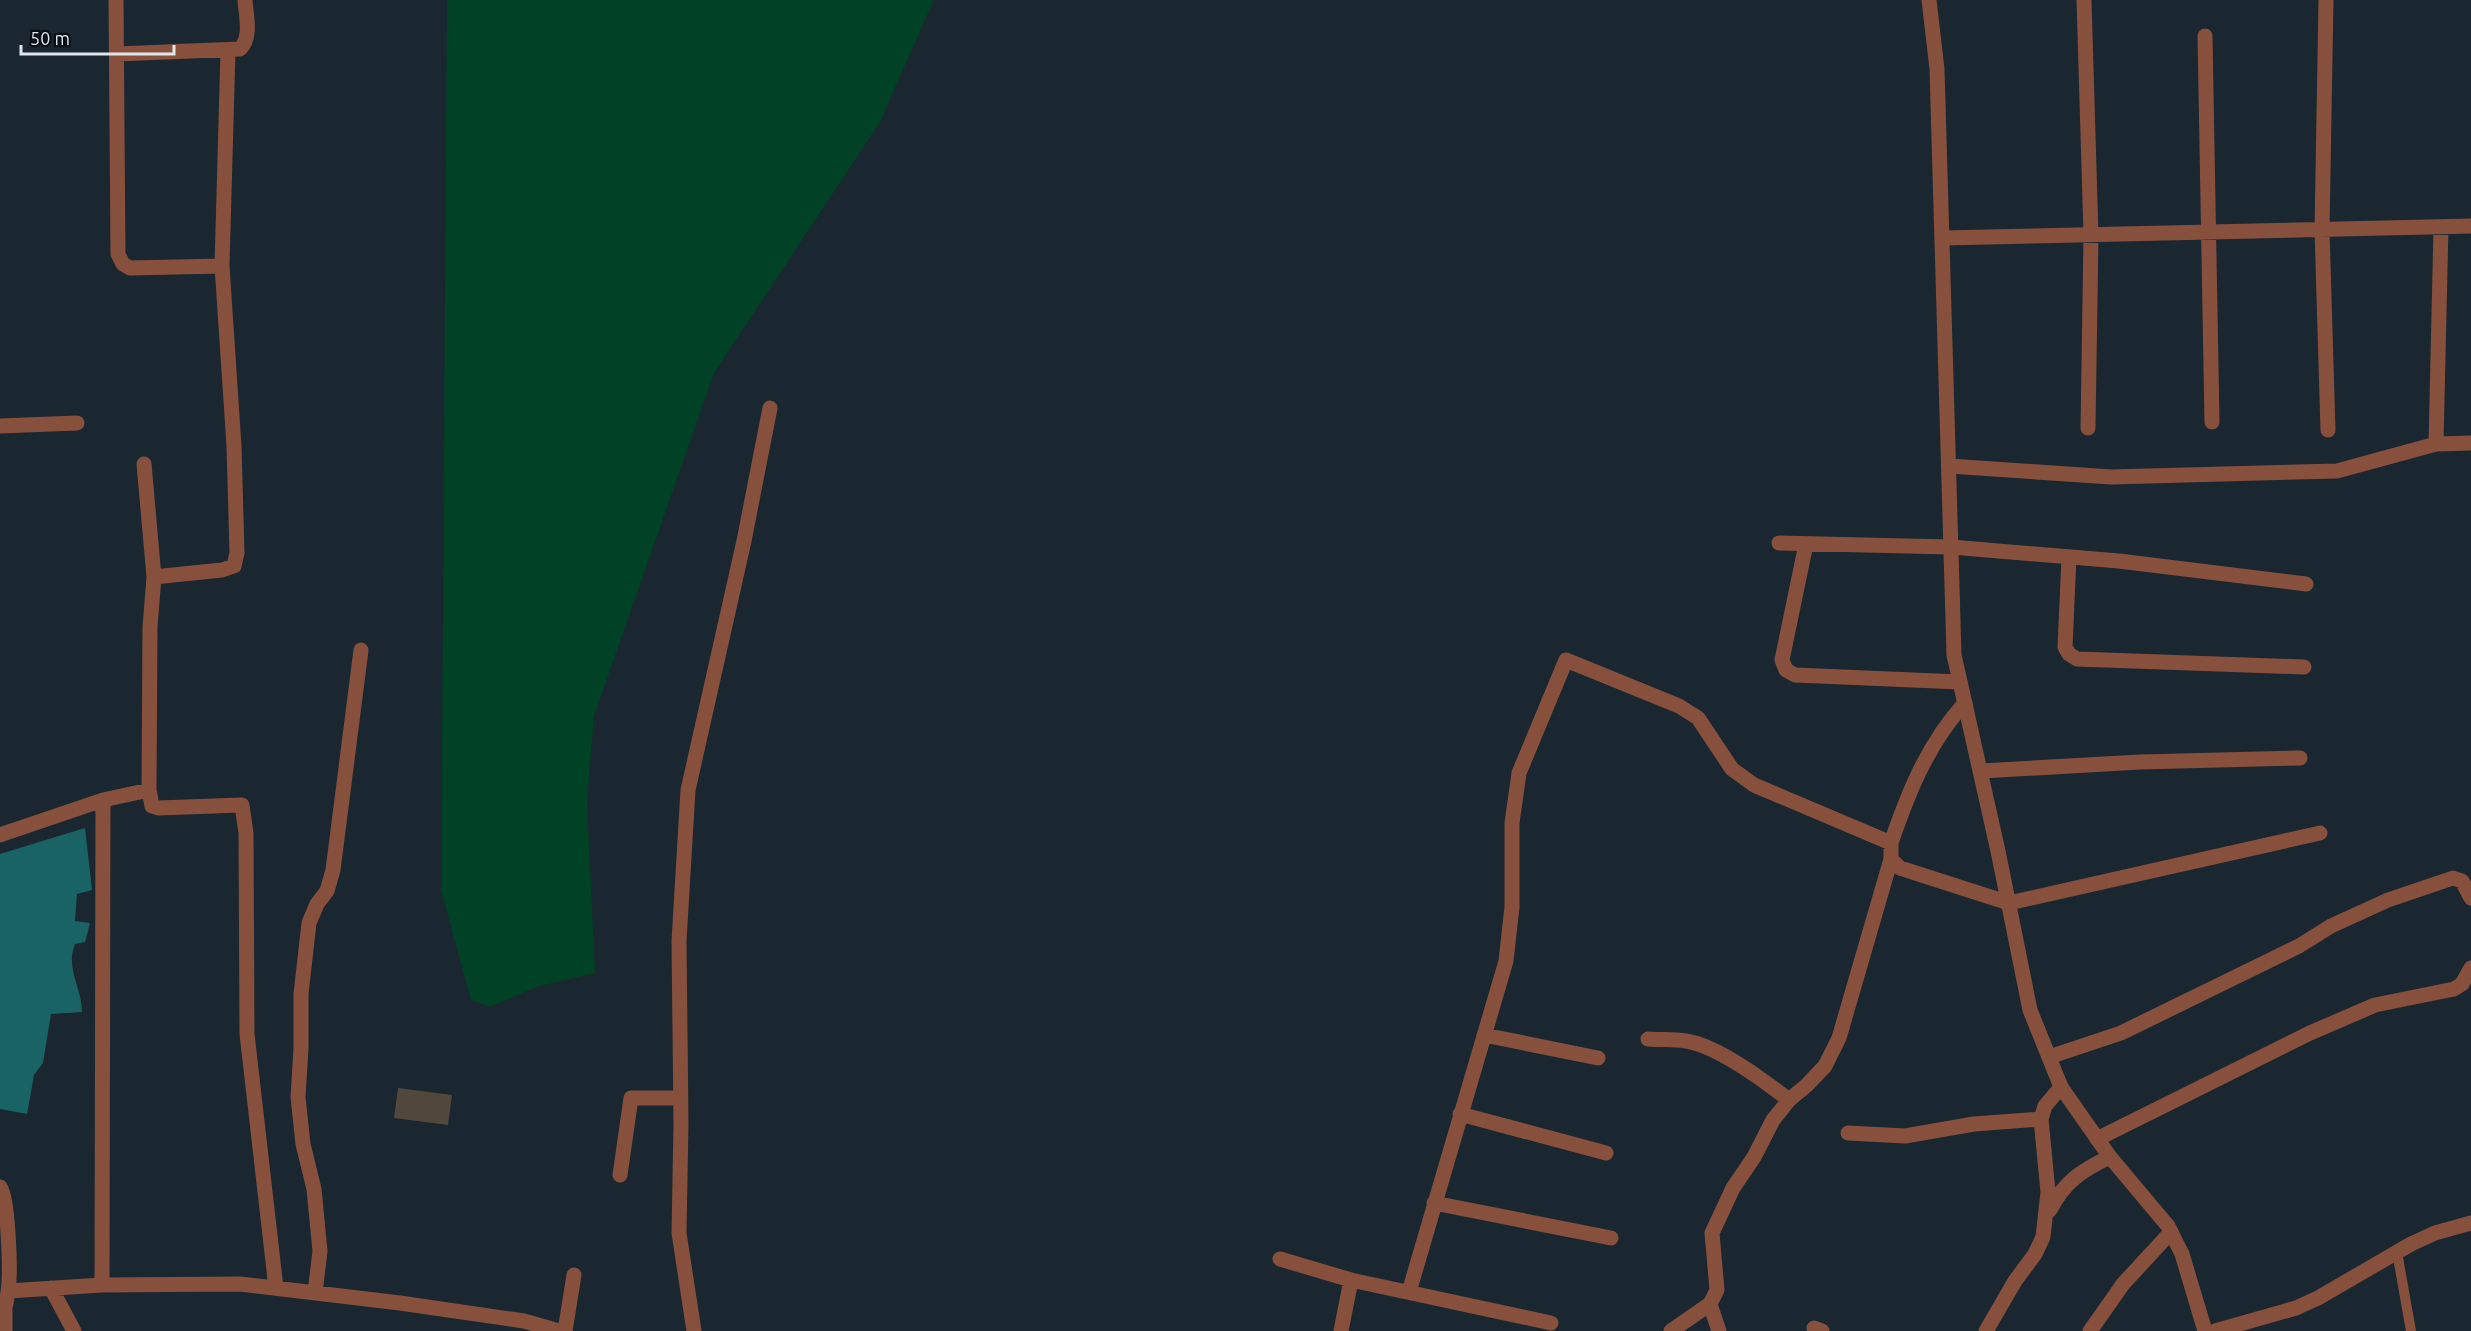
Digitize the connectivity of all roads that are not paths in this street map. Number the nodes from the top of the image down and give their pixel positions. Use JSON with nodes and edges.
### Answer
{"nodes":[{"id":1,"x":116,"y":0,"type":"edge"},
{"id":2,"x":244,"y":0,"type":"edge"},
{"id":3,"x":1929,"y":0,"type":"edge"},
{"id":4,"x":2084,"y":0,"type":"edge"},
{"id":5,"x":2326,"y":0,"type":"edge"},
{"id":6,"x":2205,"y":36,"type":"dead end"},
{"id":7,"x":228,"y":50,"type":"junction"},
{"id":8,"x":117,"y":54,"type":"junction"},
{"id":9,"x":2471,"y":226,"type":"edge"},
{"id":10,"x":2440,"y":227,"type":"junction"},
{"id":11,"x":2322,"y":230,"type":"junction"},
{"id":12,"x":2207,"y":233,"type":"junction"},
{"id":13,"x":2091,"y":235,"type":"junction"},
{"id":14,"x":1943,"y":238,"type":"junction"},
{"id":15,"x":222,"y":266,"type":"junction"},
{"id":16,"x":770,"y":408,"type":"dead end"},
{"id":17,"x":2212,"y":422,"type":"dead end"},
{"id":18,"x":77,"y":423,"type":"dead end"},
{"id":19,"x":0,"y":426,"type":"edge"},
{"id":20,"x":2088,"y":428,"type":"dead end"},
{"id":21,"x":2328,"y":430,"type":"dead end"},
{"id":22,"x":2471,"y":443,"type":"edge"},
{"id":23,"x":2436,"y":444,"type":"junction"},
{"id":24,"x":144,"y":464,"type":"dead end"},
{"id":25,"x":1949,"y":466,"type":"junction"},
{"id":26,"x":1779,"y":543,"type":"dead end"},
{"id":27,"x":1806,"y":544,"type":"junction"},
{"id":28,"x":1951,"y":547,"type":"junction"},
{"id":29,"x":2069,"y":557,"type":"junction"},
{"id":30,"x":154,"y":578,"type":"junction"},
{"id":31,"x":2306,"y":584,"type":"dead end"},
{"id":32,"x":361,"y":650,"type":"dead end"},
{"id":33,"x":2304,"y":667,"type":"dead end"},
{"id":34,"x":1960,"y":682,"type":"junction"},
{"id":35,"x":1965,"y":703,"type":"junction"},
{"id":36,"x":2300,"y":758,"type":"dead end"},
{"id":37,"x":1981,"y":771,"type":"junction"},
{"id":38,"x":149,"y":790,"type":"junction"},
{"id":39,"x":103,"y":800,"type":"junction"},
{"id":40,"x":2320,"y":833,"type":"dead end"},
{"id":41,"x":0,"y":835,"type":"edge"},
{"id":42,"x":1891,"y":851,"type":"junction"},
{"id":43,"x":2471,"y":898,"type":"edge"},
{"id":44,"x":2009,"y":903,"type":"junction"},
{"id":45,"x":2471,"y":968,"type":"edge"},
{"id":46,"x":1484,"y":1035,"type":"junction"},
{"id":47,"x":1648,"y":1039,"type":"dead end"},
{"id":48,"x":2049,"y":1057,"type":"junction"},
{"id":49,"x":1598,"y":1059,"type":"dead end"},
{"id":50,"x":2061,"y":1087,"type":"junction"},
{"id":51,"x":681,"y":1098,"type":"junction"},
{"id":52,"x":1789,"y":1100,"type":"junction"},
{"id":53,"x":1460,"y":1114,"type":"junction"},
{"id":54,"x":2041,"y":1119,"type":"junction"},
{"id":55,"x":1848,"y":1133,"type":"dead end"},
{"id":56,"x":2097,"y":1138,"type":"junction"},
{"id":57,"x":1606,"y":1153,"type":"dead end"},
{"id":58,"x":2110,"y":1157,"type":"junction"},
{"id":59,"x":620,"y":1175,"type":"dead end"},
{"id":60,"x":0,"y":1187,"type":"edge"},
{"id":61,"x":1434,"y":1203,"type":"junction"},
{"id":62,"x":2046,"y":1218,"type":"junction"},
{"id":63,"x":2471,"y":1223,"type":"edge"},
{"id":64,"x":2171,"y":1232,"type":"junction"},
{"id":65,"x":1611,"y":1238,"type":"dead end"},
{"id":66,"x":2397,"y":1252,"type":"junction"},
{"id":67,"x":1280,"y":1258,"type":"dead end"},
{"id":68,"x":574,"y":1275,"type":"dead end"},
{"id":69,"x":1351,"y":1280,"type":"junction"},
{"id":70,"x":102,"y":1285,"type":"junction"},
{"id":71,"x":51,"y":1288,"type":"junction"},
{"id":72,"x":276,"y":1288,"type":"junction"},
{"id":73,"x":8,"y":1291,"type":"junction"},
{"id":74,"x":1409,"y":1292,"type":"junction"},
{"id":75,"x":315,"y":1293,"type":"junction"},
{"id":76,"x":1710,"y":1304,"type":"junction"},
{"id":77,"x":3,"y":1308,"type":"edge"},
{"id":78,"x":1551,"y":1323,"type":"dead end"},
{"id":79,"x":5,"y":1331,"type":"edge"},
{"id":80,"x":74,"y":1331,"type":"edge"},
{"id":81,"x":560,"y":1331,"type":"edge"},
{"id":82,"x":565,"y":1331,"type":"edge"},
{"id":83,"x":694,"y":1331,"type":"edge"},
{"id":84,"x":1341,"y":1331,"type":"edge"},
{"id":85,"x":1671,"y":1331,"type":"edge"},
{"id":86,"x":1719,"y":1331,"type":"edge"},
{"id":87,"x":1986,"y":1331,"type":"edge"},
{"id":88,"x":2090,"y":1331,"type":"edge"},
{"id":89,"x":2205,"y":1331,"type":"edge"},
{"id":90,"x":2215,"y":1331,"type":"edge"},
{"id":91,"x":2411,"y":1331,"type":"edge"}],
"edges":[{"from":1,"to":8,"type":"street"},
{"from":2,"to":7,"type":"street"},
{"from":3,"to":14,"type":"street"},
{"from":4,"to":13,"type":"street"},
{"from":5,"to":11,"type":"street"},
{"from":6,"to":12,"type":"street"},
{"from":7,"to":8,"type":"street"},
{"from":7,"to":15,"type":"street"},
{"from":8,"to":15,"type":"street"},
{"from":9,"to":10,"type":"street"},
{"from":10,"to":11,"type":"street"},
{"from":10,"to":23,"type":"street"},
{"from":11,"to":12,"type":"street"},
{"from":11,"to":21,"type":"street"},
{"from":12,"to":13,"type":"street"},
{"from":12,"to":17,"type":"street"},
{"from":13,"to":14,"type":"street"},
{"from":13,"to":20,"type":"street"},
{"from":14,"to":25,"type":"street"},
{"from":15,"to":30,"type":"street"},
{"from":16,"to":51,"type":"street"},
{"from":18,"to":19,"type":"street"},
{"from":22,"to":23,"type":"street"},
{"from":23,"to":25,"type":"street"},
{"from":24,"to":30,"type":"street"},
{"from":25,"to":28,"type":"street"},
{"from":26,"to":27,"type":"street"},
{"from":27,"to":28,"type":"street"},
{"from":27,"to":34,"type":"street"},
{"from":28,"to":29,"type":"street"},
{"from":28,"to":34,"type":"street"},
{"from":29,"to":31,"type":"street"},
{"from":29,"to":33,"type":"street"},
{"from":30,"to":38,"type":"street"},
{"from":32,"to":75,"type":"street"},
{"from":34,"to":35,"type":"street"},
{"from":35,"to":37,"type":"street"},
{"from":35,"to":42,"type":"street"},
{"from":36,"to":37,"type":"street"},
{"from":37,"to":44,"type":"street"},
{"from":38,"to":39,"type":"street"},
{"from":38,"to":72,"type":"street"},
{"from":39,"to":41,"type":"street"},
{"from":39,"to":70,"type":"street"},
{"from":40,"to":44,"type":"street"},
{"from":42,"to":44,"type":"street"},
{"from":42,"to":46,"type":"street"},
{"from":42,"to":52,"type":"street"},
{"from":43,"to":48,"type":"street"},
{"from":44,"to":48,"type":"street"},
{"from":45,"to":56,"type":"street"},
{"from":46,"to":49,"type":"street"},
{"from":46,"to":53,"type":"street"},
{"from":47,"to":52,"type":"street"},
{"from":48,"to":50,"type":"street"},
{"from":50,"to":54,"type":"street"},
{"from":50,"to":56,"type":"street"},
{"from":51,"to":59,"type":"street"},
{"from":51,"to":83,"type":"street"},
{"from":52,"to":76,"type":"street"},
{"from":53,"to":57,"type":"street"},
{"from":53,"to":61,"type":"street"},
{"from":54,"to":55,"type":"street"},
{"from":54,"to":62,"type":"street"},
{"from":56,"to":58,"type":"street"},
{"from":58,"to":62,"type":"street"},
{"from":58,"to":64,"type":"street"},
{"from":60,"to":73,"type":"street"},
{"from":61,"to":65,"type":"street"},
{"from":61,"to":74,"type":"street"},
{"from":62,"to":87,"type":"street"},
{"from":63,"to":66,"type":"street"},
{"from":64,"to":88,"type":"street"},
{"from":64,"to":89,"type":"street"},
{"from":66,"to":90,"type":"street"},
{"from":66,"to":91,"type":"lane"},
{"from":67,"to":69,"type":"street"},
{"from":68,"to":82,"type":"street"},
{"from":69,"to":74,"type":"street"},
{"from":69,"to":84,"type":"street"},
{"from":70,"to":71,"type":"street"},
{"from":70,"to":72,"type":"street"},
{"from":71,"to":73,"type":"street"},
{"from":71,"to":80,"type":"street"},
{"from":72,"to":75,"type":"street"},
{"from":73,"to":77,"type":"street"},
{"from":74,"to":78,"type":"street"},
{"from":75,"to":81,"type":"street"},
{"from":76,"to":85,"type":"street"},
{"from":76,"to":86,"type":"street"},
{"from":77,"to":79,"type":"street"}]}
